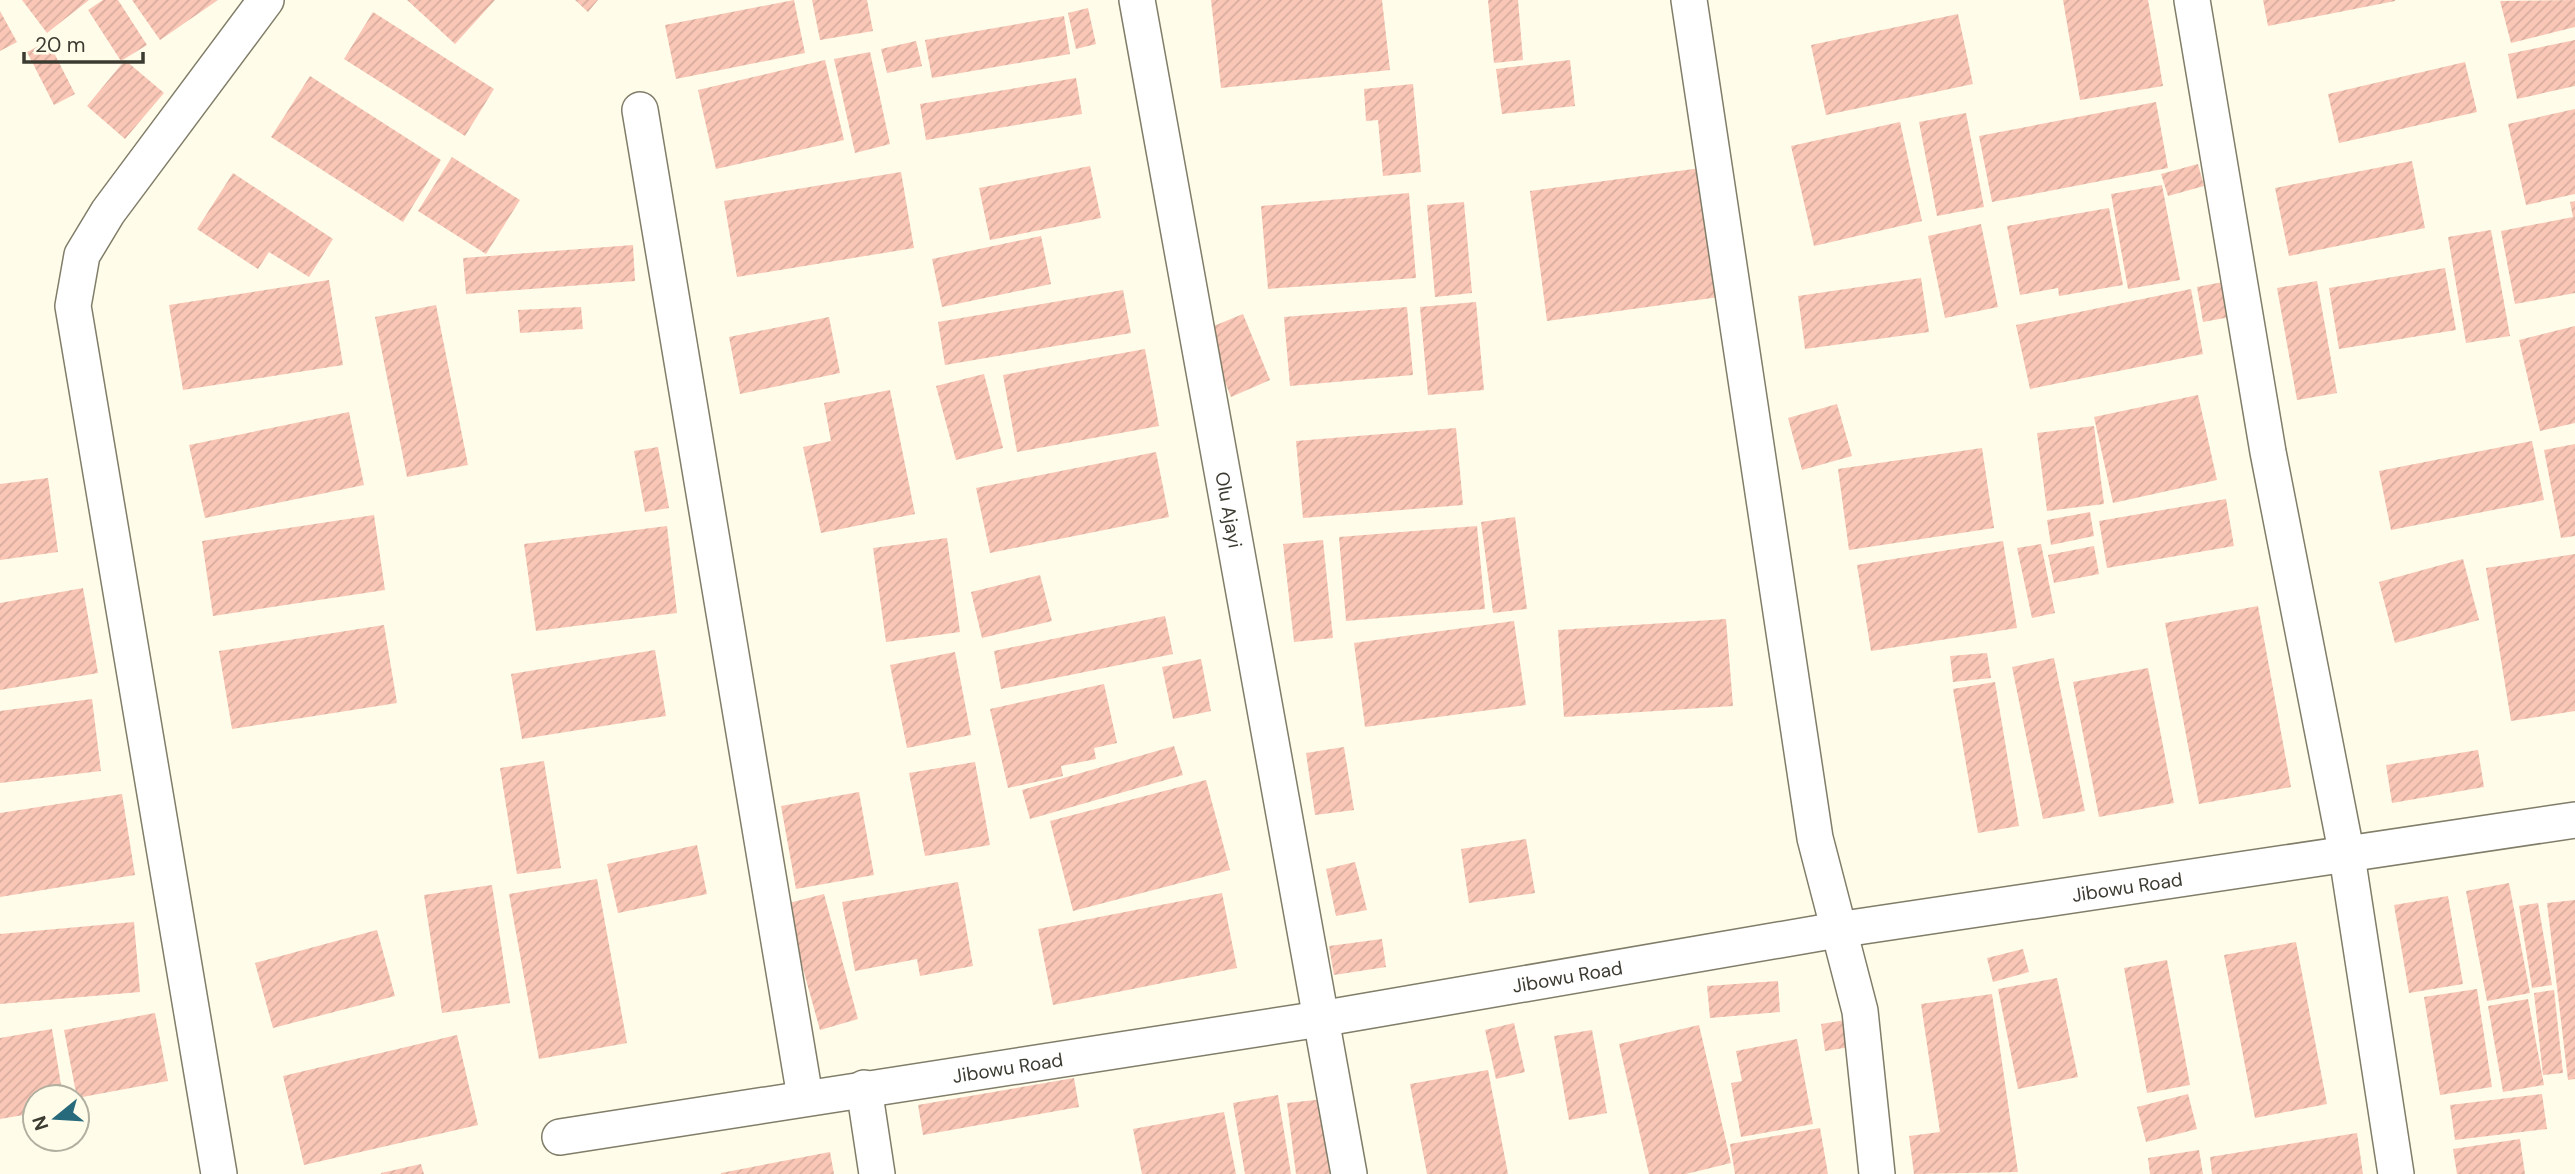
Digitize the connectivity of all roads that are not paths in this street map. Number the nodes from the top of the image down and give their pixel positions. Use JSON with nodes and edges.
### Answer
{"nodes":[{"id":1,"x":266,"y":0,"type":"edge"},
{"id":2,"x":1137,"y":0,"type":"edge"},
{"id":3,"x":1689,"y":0,"type":"edge"},
{"id":4,"x":2192,"y":0,"type":"edge"},
{"id":5,"x":640,"y":110,"type":"dead end"},
{"id":6,"x":2575,"y":820,"type":"edge"},
{"id":7,"x":2347,"y":856,"type":"junction"},
{"id":8,"x":1837,"y":930,"type":"junction"},
{"id":9,"x":1320,"y":1019,"type":"junction"},
{"id":10,"x":864,"y":1088,"type":"junction"},
{"id":11,"x":805,"y":1097,"type":"junction"},
{"id":12,"x":560,"y":1137,"type":"dead end"},
{"id":13,"x":219,"y":1174,"type":"edge"},
{"id":14,"x":877,"y":1174,"type":"edge"},
{"id":15,"x":1349,"y":1174,"type":"edge"},
{"id":16,"x":1877,"y":1174,"type":"edge"},
{"id":17,"x":2396,"y":1174,"type":"edge"}],
"edges":[{"from":1,"to":13,"type":"street"},
{"from":2,"to":9,"type":"street","name":"Olu Ajayi"},
{"from":3,"to":8,"type":"street"},
{"from":4,"to":7,"type":"street"},
{"from":5,"to":11,"type":"street"},
{"from":6,"to":7,"type":"street","name":"Jibowu Road"},
{"from":7,"to":8,"type":"street","name":"Jibowu Road"},
{"from":7,"to":17,"type":"street"},
{"from":8,"to":9,"type":"street","name":"Jibowu Road"},
{"from":8,"to":16,"type":"street"},
{"from":9,"to":10,"type":"street","name":"Jibowu Road"},
{"from":9,"to":15,"type":"street","name":"Olu Ajayi"},
{"from":10,"to":11,"type":"street","name":"Jibowu Road"},
{"from":10,"to":14,"type":"street"},
{"from":11,"to":12,"type":"street","name":"Jibowu Road"}]}
